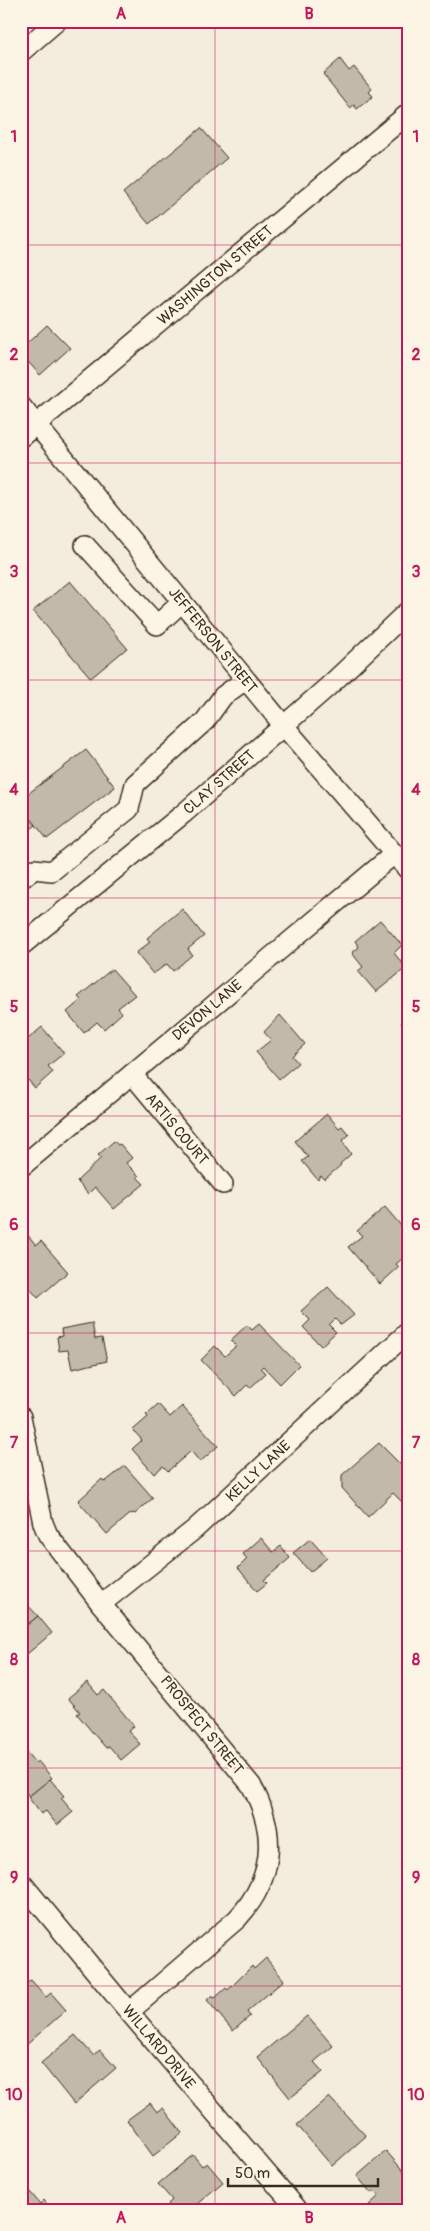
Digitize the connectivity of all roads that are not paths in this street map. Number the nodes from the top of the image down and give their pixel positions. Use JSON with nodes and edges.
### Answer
{"nodes":[{"id":1,"x":57,"y":21,"type":"edge"},
{"id":2,"x":21,"y":52,"type":"edge"},
{"id":3,"x":409,"y":113,"type":"edge"},
{"id":4,"x":21,"y":406,"type":"edge"},
{"id":5,"x":36,"y":424,"type":"junction"},
{"id":6,"x":21,"y":437,"type":"edge"},
{"id":7,"x":85,"y":545,"type":"dead end"},
{"id":8,"x":182,"y":602,"type":"junction"},
{"id":9,"x":405,"y":620,"type":"edge"},
{"id":10,"x":245,"y":680,"type":"junction"},
{"id":11,"x":284,"y":726,"type":"junction"},
{"id":12,"x":394,"y":854,"type":"junction"},
{"id":13,"x":409,"y":871,"type":"edge"},
{"id":14,"x":21,"y":879,"type":"edge"},
{"id":15,"x":21,"y":946,"type":"edge"},
{"id":16,"x":132,"y":1074,"type":"junction"},
{"id":17,"x":21,"y":1167,"type":"edge"},
{"id":18,"x":223,"y":1184,"type":"dead end"},
{"id":19,"x":409,"y":1331,"type":"edge"},
{"id":20,"x":21,"y":1417,"type":"edge"},
{"id":21,"x":101,"y":1604,"type":"junction"},
{"id":22,"x":21,"y":1882,"type":"edge"},
{"id":23,"x":129,"y":2012,"type":"junction"},
{"id":24,"x":298,"y":2210,"type":"edge"}],
"edges":[{"from":1,"to":2,"type":"street"},
{"from":3,"to":5,"type":"street","name":"WASHINGTON STREET"},
{"from":4,"to":5,"type":"street","name":"JEFFERSON STREET"},
{"from":5,"to":6,"type":"street","name":"WASHINGTON STREET"},
{"from":5,"to":8,"type":"street","name":"JEFFERSON STREET"},
{"from":7,"to":8,"type":"street"},
{"from":8,"to":10,"type":"street","name":"JEFFERSON STREET"},
{"from":9,"to":11,"type":"street","name":"CLAY STREET"},
{"from":10,"to":11,"type":"street","name":"JEFFERSON STREET"},
{"from":10,"to":14,"type":"street"},
{"from":11,"to":12,"type":"street","name":"JEFFERSON STREET"},
{"from":11,"to":15,"type":"street","name":"CLAY STREET"},
{"from":12,"to":13,"type":"street","name":"JEFFERSON STREET"},
{"from":12,"to":16,"type":"street","name":"DEVON LANE"},
{"from":16,"to":17,"type":"street","name":"DEVON LANE"},
{"from":16,"to":18,"type":"street","name":"ARTIS COURT"},
{"from":19,"to":21,"type":"street","name":"KELLY LANE"},
{"from":20,"to":21,"type":"street","name":"PROSPECT STREET"},
{"from":21,"to":23,"type":"street","name":"PROSPECT STREET"},
{"from":22,"to":23,"type":"street","name":"WILLARD DRIVE"},
{"from":23,"to":24,"type":"street","name":"WILLARD DRIVE"}]}
